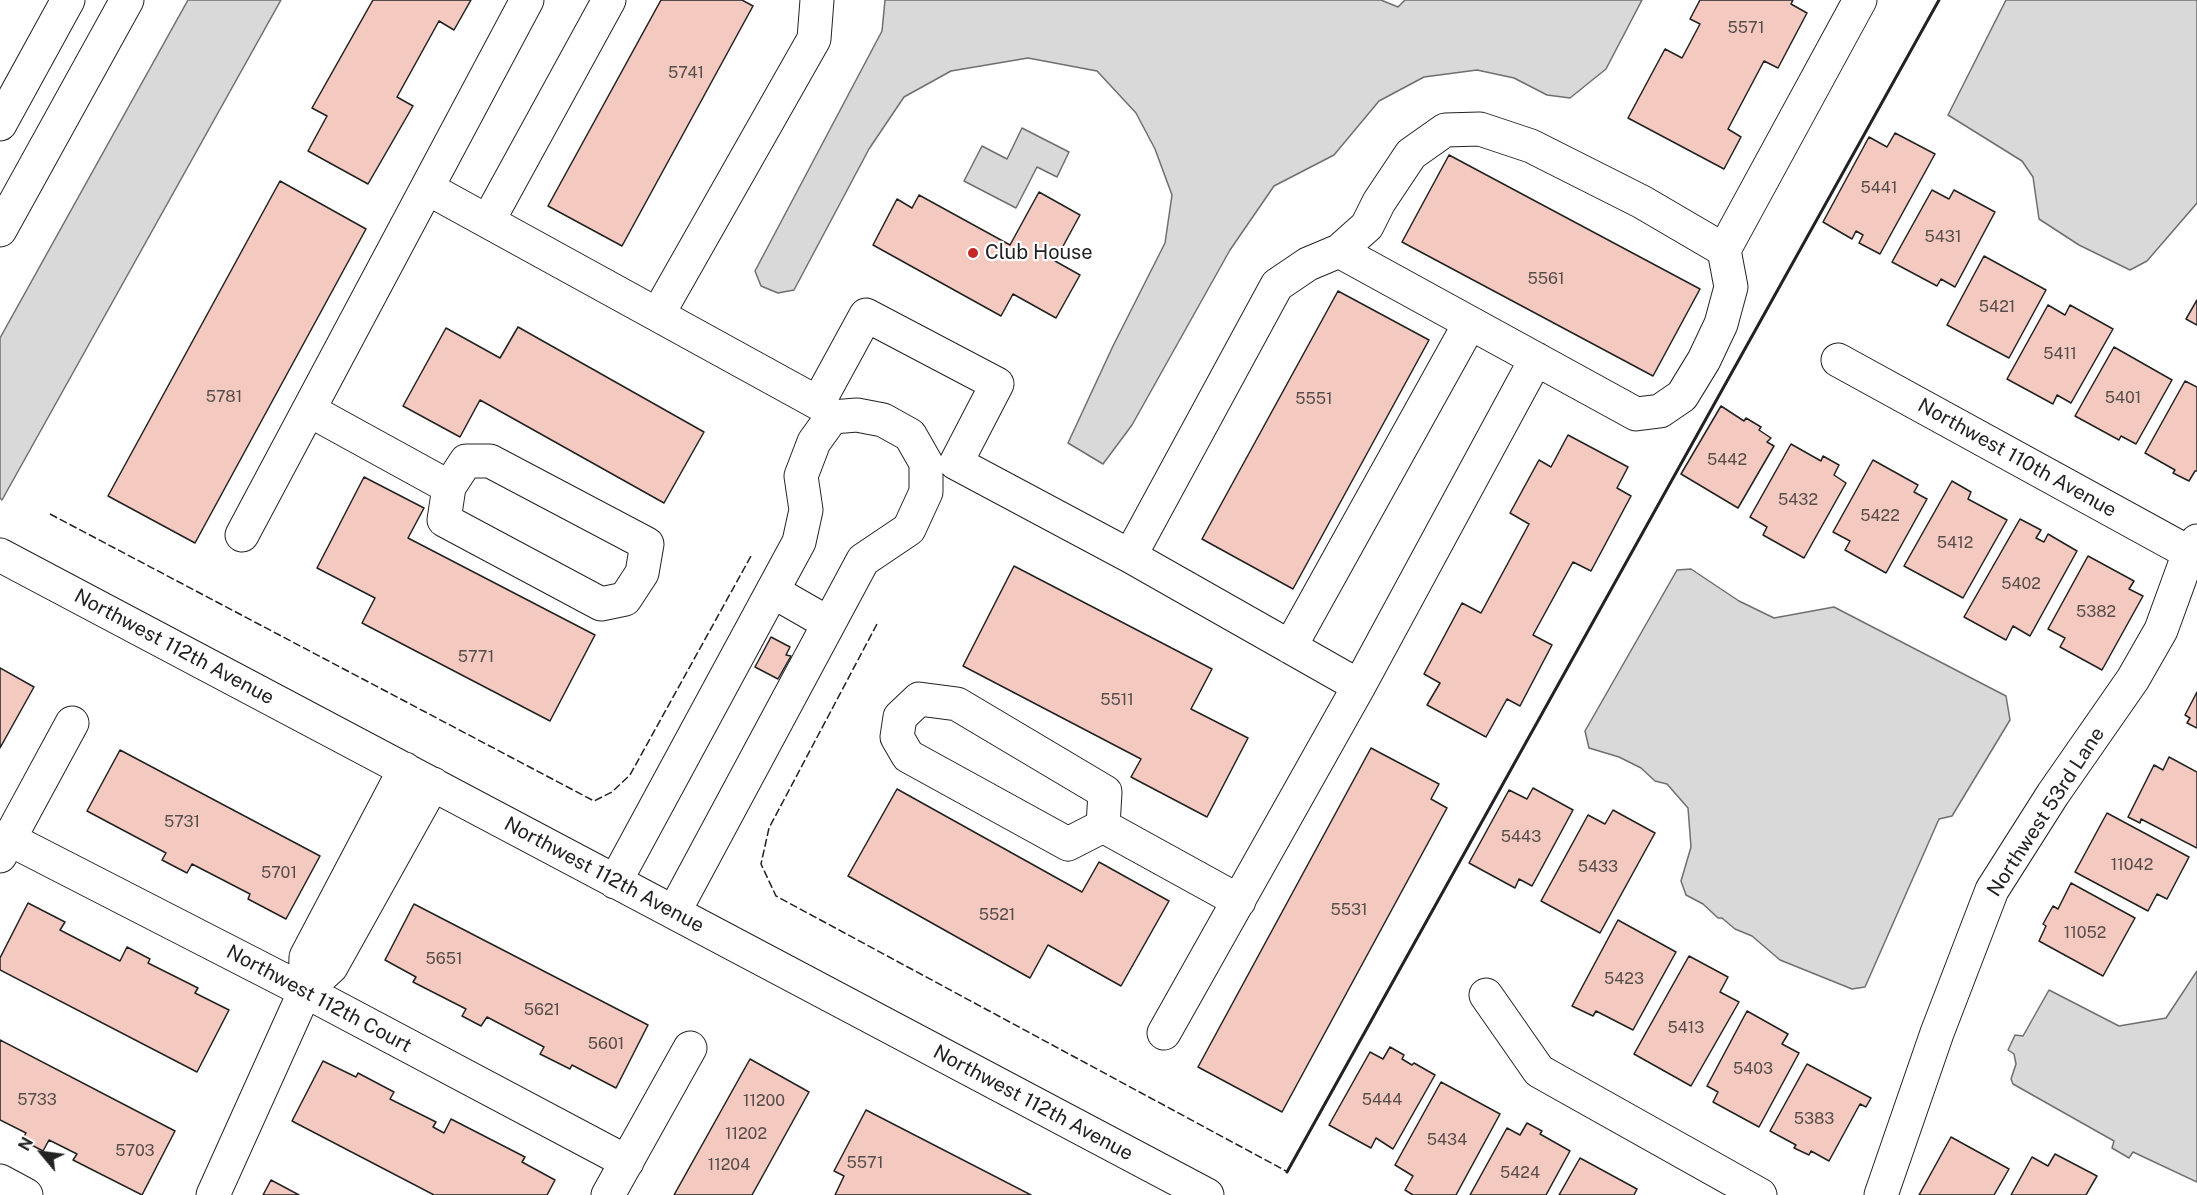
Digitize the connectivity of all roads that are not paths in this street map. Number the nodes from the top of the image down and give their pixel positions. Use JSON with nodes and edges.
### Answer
{"nodes":[{"id":1,"x":69,"y":0,"type":"edge"},
{"id":2,"x":127,"y":0,"type":"edge"},
{"id":3,"x":527,"y":0,"type":"edge"},
{"id":4,"x":609,"y":0,"type":"edge"},
{"id":5,"x":817,"y":0,"type":"edge"},
{"id":6,"x":1860,"y":0,"type":"edge"},
{"id":7,"x":0,"y":124,"type":"edge"},
{"id":8,"x":427,"y":188,"type":"junction"},
{"id":9,"x":488,"y":221,"type":"junction"},
{"id":10,"x":0,"y":230,"type":"edge"},
{"id":11,"x":1724,"y":250,"type":"junction"},
{"id":12,"x":1339,"y":251,"type":"junction"},
{"id":13,"x":658,"y":314,"type":"junction"},
{"id":14,"x":1470,"y":323,"type":"junction"},
{"id":15,"x":1536,"y":359,"type":"junction"},
{"id":16,"x":1838,"y":360,"type":"dead end"},
{"id":17,"x":309,"y":410,"type":"junction"},
{"id":18,"x":825,"y":410,"type":"junction"},
{"id":19,"x":941,"y":463,"type":"junction"},
{"id":20,"x":449,"y":486,"type":"junction"},
{"id":21,"x":242,"y":535,"type":"dead end"},
{"id":22,"x":2194,"y":550,"type":"edge"},
{"id":23,"x":0,"y":555,"type":"edge"},
{"id":24,"x":1130,"y":556,"type":"junction"},
{"id":25,"x":774,"y":592,"type":"junction"},
{"id":26,"x":828,"y":623,"type":"junction"},
{"id":27,"x":1290,"y":647,"type":"junction"},
{"id":28,"x":1359,"y":686,"type":"junction"},
{"id":29,"x":72,"y":723,"type":"dead end"},
{"id":30,"x":419,"y":777,"type":"junction"},
{"id":31,"x":1103,"y":826,"type":"junction"},
{"id":32,"x":5,"y":847,"type":"edge"},
{"id":33,"x":615,"y":882,"type":"junction"},
{"id":34,"x":1239,"y":901,"type":"junction"},
{"id":35,"x":674,"y":912,"type":"junction"},
{"id":36,"x":305,"y":991,"type":"junction"},
{"id":37,"x":1486,"y":995,"type":"dead end"},
{"id":38,"x":1164,"y":1034,"type":"dead end"},
{"id":39,"x":690,"y":1048,"type":"dead end"},
{"id":40,"x":627,"y":1162,"type":"junction"},
{"id":41,"x":0,"y":1181,"type":"edge"},
{"id":42,"x":26,"y":1195,"type":"edge"},
{"id":43,"x":213,"y":1195,"type":"edge"},
{"id":44,"x":609,"y":1195,"type":"edge"},
{"id":45,"x":1208,"y":1195,"type":"edge"},
{"id":46,"x":1760,"y":1195,"type":"edge"},
{"id":47,"x":1881,"y":1195,"type":"edge"}],
"edges":[{"from":1,"to":7,"type":"street"},
{"from":2,"to":10,"type":"street"},
{"from":3,"to":8,"type":"street"},
{"from":4,"to":9,"type":"street"},
{"from":5,"to":13,"type":"street"},
{"from":6,"to":11,"type":"street"},
{"from":8,"to":9,"type":"street"},
{"from":8,"to":17,"type":"street"},
{"from":9,"to":13,"type":"street"},
{"from":11,"to":12,"type":"street"},
{"from":11,"to":15,"type":"street"},
{"from":12,"to":14,"type":"street"},
{"from":12,"to":24,"type":"street"},
{"from":13,"to":18,"type":"street"},
{"from":14,"to":15,"type":"street"},
{"from":14,"to":27,"type":"street"},
{"from":15,"to":28,"type":"street"},
{"from":16,"to":22,"type":"street","name":"Northwest 110th Avenue"},
{"from":17,"to":20,"type":"street"},
{"from":17,"to":21,"type":"street"},
{"from":18,"to":19,"type":"street"},
{"from":18,"to":19,"type":"street"},
{"from":18,"to":25,"type":"street"},
{"from":19,"to":24,"type":"street"},
{"from":19,"to":26,"type":"street"},
{"from":20,"to":20,"type":"street"},
{"from":22,"to":47,"type":"street","name":"Northwest 53rd Lane"},
{"from":23,"to":30,"type":"street","name":"Northwest 112th Avenue"},
{"from":24,"to":27,"type":"street"},
{"from":25,"to":26,"type":"street"},
{"from":25,"to":33,"type":"street"},
{"from":26,"to":35,"type":"street"},
{"from":27,"to":28,"type":"street"},
{"from":28,"to":34,"type":"street"},
{"from":29,"to":32,"type":"street"},
{"from":30,"to":33,"type":"street","name":"Northwest 112th Avenue"},
{"from":30,"to":36,"type":"street"},
{"from":31,"to":31,"type":"street"},
{"from":31,"to":34,"type":"street"},
{"from":32,"to":36,"type":"street","name":"Northwest 112th Court"},
{"from":33,"to":35,"type":"street","name":"Northwest 112th Avenue"},
{"from":34,"to":38,"type":"street"},
{"from":35,"to":45,"type":"street","name":"Northwest 112th Avenue"},
{"from":36,"to":40,"type":"street","name":"Northwest 112th Court"},
{"from":36,"to":43,"type":"street"},
{"from":37,"to":46,"type":"street"},
{"from":39,"to":40,"type":"street"},
{"from":40,"to":44,"type":"street"},
{"from":41,"to":42,"type":"street"}]}
